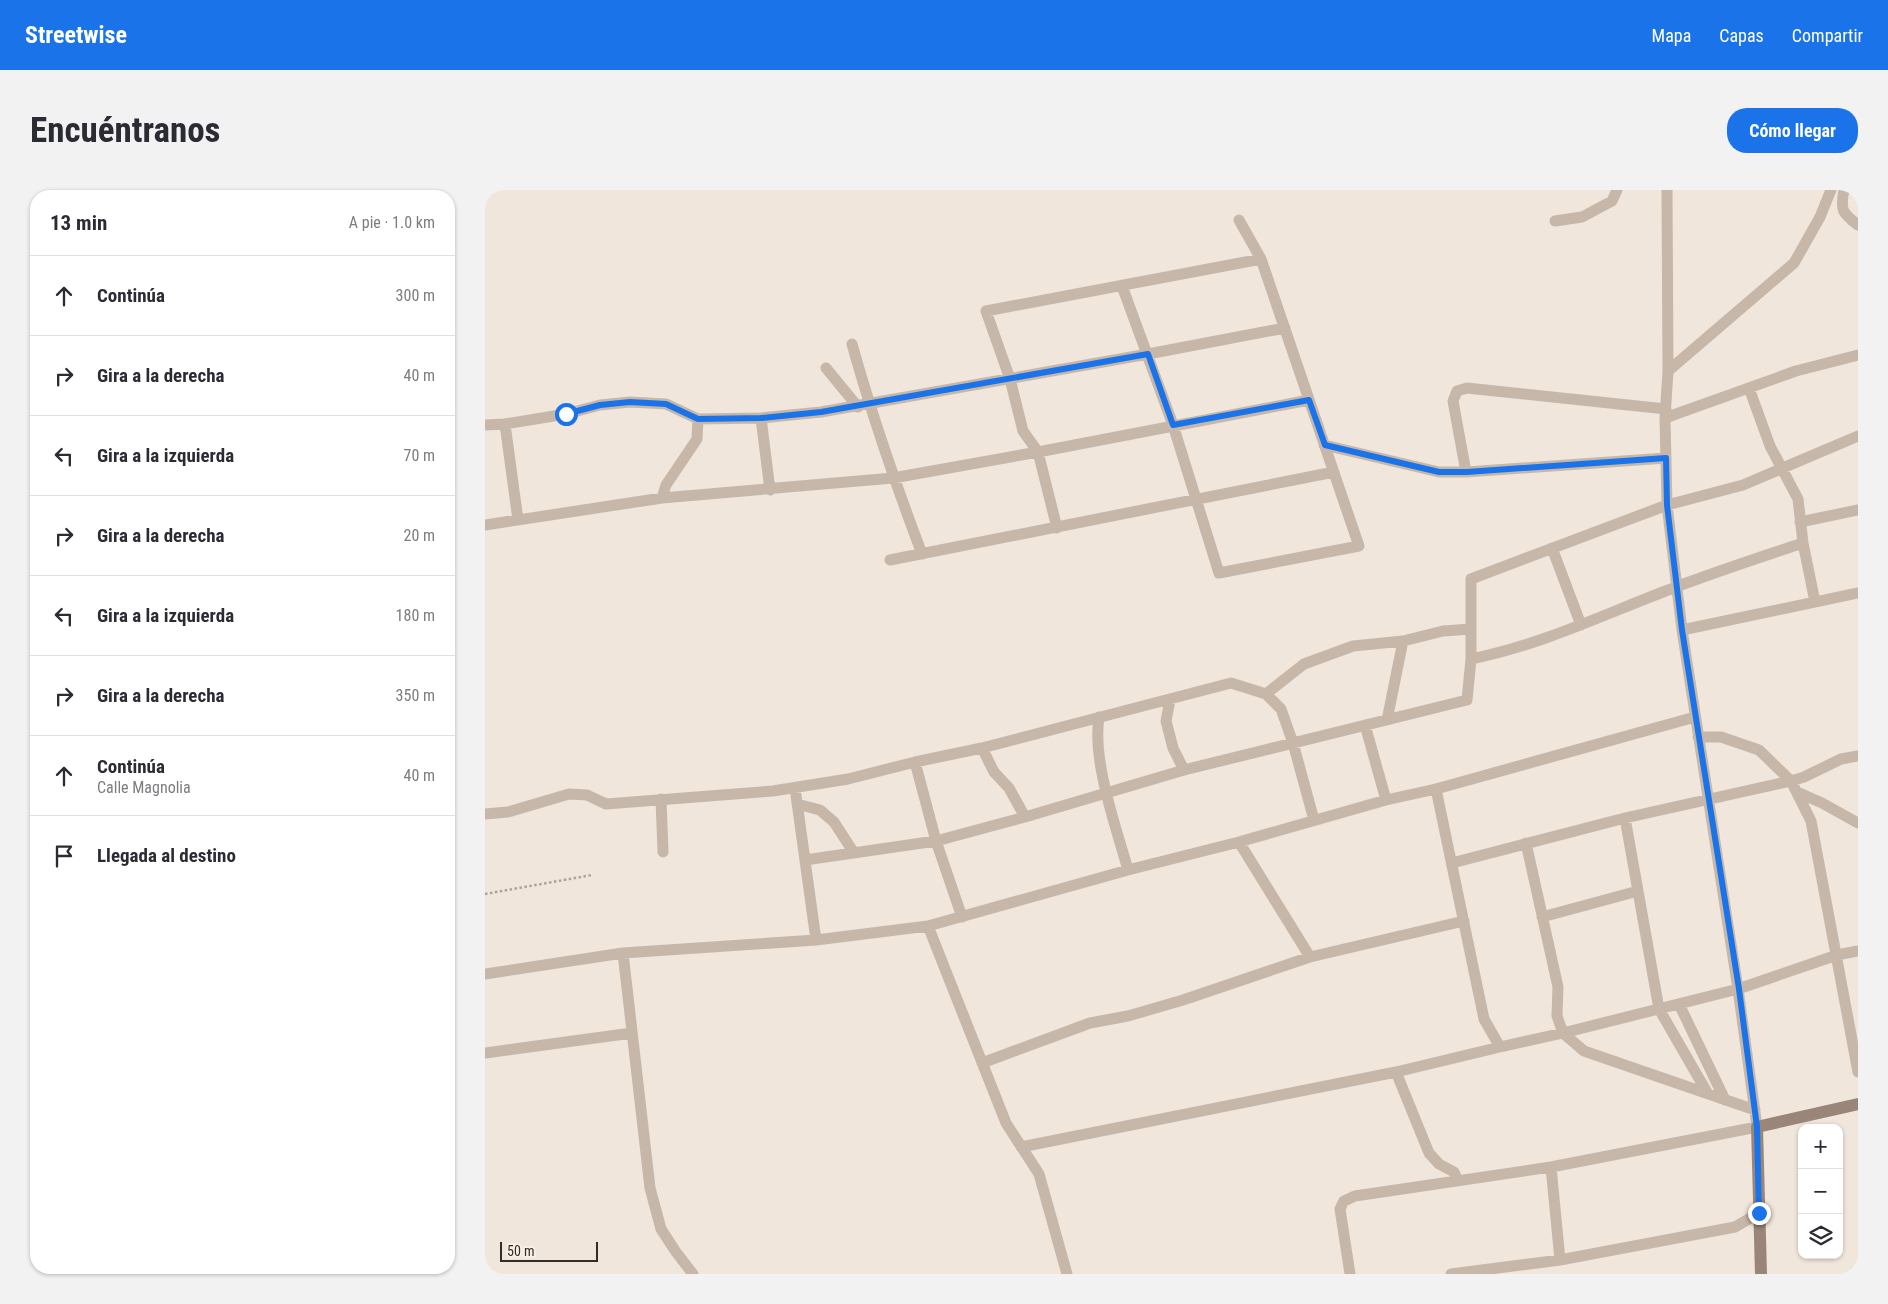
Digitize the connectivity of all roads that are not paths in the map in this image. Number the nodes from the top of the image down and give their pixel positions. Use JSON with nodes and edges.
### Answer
{"nodes":[{"id":1,"x":1617,"y":190,"type":"edge"},
{"id":2,"x":1667,"y":190,"type":"edge"},
{"id":3,"x":1831,"y":190,"type":"edge"},
{"id":4,"x":1844,"y":190,"type":"edge"},
{"id":5,"x":1239,"y":220,"type":"dead end"},
{"id":6,"x":1555,"y":221,"type":"dead end"},
{"id":7,"x":1858,"y":226,"type":"edge"},
{"id":8,"x":1261,"y":259,"type":"junction"},
{"id":9,"x":1122,"y":286,"type":"junction"},
{"id":10,"x":1285,"y":328,"type":"junction"},
{"id":11,"x":852,"y":344,"type":"dead end"},
{"id":12,"x":1148,"y":354,"type":"junction"},
{"id":13,"x":1858,"y":355,"type":"edge"},
{"id":14,"x":825,"y":368,"type":"dead end"},
{"id":15,"x":1668,"y":371,"type":"junction"},
{"id":16,"x":1010,"y":379,"type":"junction"},
{"id":17,"x":1749,"y":388,"type":"junction"},
{"id":18,"x":1309,"y":400,"type":"junction"},
{"id":19,"x":864,"y":406,"type":"junction"},
{"id":20,"x":1665,"y":414,"type":"junction"},
{"id":21,"x":761,"y":418,"type":"junction"},
{"id":22,"x":698,"y":419,"type":"junction"},
{"id":23,"x":505,"y":424,"type":"junction"},
{"id":24,"x":485,"y":425,"type":"edge"},
{"id":25,"x":1173,"y":425,"type":"junction"},
{"id":26,"x":1858,"y":436,"type":"edge"},
{"id":27,"x":1325,"y":445,"type":"junction"},
{"id":28,"x":1038,"y":452,"type":"junction"},
{"id":29,"x":1666,"y":458,"type":"junction"},
{"id":30,"x":1782,"y":468,"type":"junction"},
{"id":31,"x":1334,"y":472,"type":"junction"},
{"id":32,"x":1467,"y":472,"type":"junction"},
{"id":33,"x":893,"y":478,"type":"junction"},
{"id":34,"x":770,"y":490,"type":"junction"},
{"id":35,"x":662,"y":498,"type":"junction"},
{"id":36,"x":1197,"y":500,"type":"junction"},
{"id":37,"x":1667,"y":505,"type":"junction"},
{"id":38,"x":1858,"y":510,"type":"edge"},
{"id":39,"x":518,"y":520,"type":"junction"},
{"id":40,"x":1801,"y":522,"type":"junction"},
{"id":41,"x":485,"y":525,"type":"edge"},
{"id":42,"x":1057,"y":528,"type":"junction"},
{"id":43,"x":1803,"y":543,"type":"junction"},
{"id":44,"x":1552,"y":548,"type":"junction"},
{"id":45,"x":922,"y":554,"type":"junction"},
{"id":46,"x":890,"y":560,"type":"dead end"},
{"id":47,"x":1677,"y":586,"type":"junction"},
{"id":48,"x":1858,"y":593,"type":"edge"},
{"id":49,"x":1815,"y":602,"type":"junction"},
{"id":50,"x":1581,"y":624,"type":"junction"},
{"id":51,"x":1471,"y":629,"type":"junction"},
{"id":52,"x":1682,"y":630,"type":"junction"},
{"id":53,"x":1403,"y":640,"type":"junction"},
{"id":54,"x":1471,"y":658,"type":"junction"},
{"id":55,"x":1266,"y":694,"type":"junction"},
{"id":56,"x":1169,"y":700,"type":"junction"},
{"id":57,"x":1099,"y":717,"type":"junction"},
{"id":58,"x":1695,"y":717,"type":"junction"},
{"id":59,"x":1387,"y":720,"type":"junction"},
{"id":60,"x":1365,"y":725,"type":"junction"},
{"id":61,"x":1698,"y":737,"type":"junction"},
{"id":62,"x":1293,"y":743,"type":"junction"},
{"id":63,"x":982,"y":748,"type":"junction"},
{"id":64,"x":1858,"y":756,"type":"edge"},
{"id":65,"x":915,"y":762,"type":"junction"},
{"id":66,"x":1184,"y":770,"type":"junction"},
{"id":67,"x":1791,"y":781,"type":"junction"},
{"id":68,"x":795,"y":788,"type":"junction"},
{"id":69,"x":1436,"y":789,"type":"junction"},
{"id":70,"x":1797,"y":792,"type":"junction"},
{"id":71,"x":1106,"y":793,"type":"junction"},
{"id":72,"x":661,"y":799,"type":"junction"},
{"id":73,"x":1386,"y":800,"type":"junction"},
{"id":74,"x":1708,"y":801,"type":"junction"},
{"id":75,"x":797,"y":804,"type":"junction"},
{"id":76,"x":485,"y":814,"type":"edge"},
{"id":77,"x":1025,"y":817,"type":"junction"},
{"id":78,"x":1625,"y":818,"type":"junction"},
{"id":79,"x":1314,"y":820,"type":"junction"},
{"id":80,"x":1858,"y":823,"type":"edge"},
{"id":81,"x":936,"y":841,"type":"junction"},
{"id":82,"x":1239,"y":842,"type":"junction"},
{"id":83,"x":1526,"y":843,"type":"junction"},
{"id":84,"x":663,"y":852,"type":"dead end"},
{"id":85,"x":854,"y":853,"type":"junction"},
{"id":86,"x":805,"y":860,"type":"junction"},
{"id":87,"x":1452,"y":863,"type":"junction"},
{"id":88,"x":1128,"y":870,"type":"junction"},
{"id":89,"x":1638,"y":891,"type":"junction"},
{"id":90,"x":963,"y":917,"type":"junction"},
{"id":91,"x":1542,"y":917,"type":"junction"},
{"id":92,"x":1464,"y":921,"type":"junction"},
{"id":93,"x":928,"y":926,"type":"junction"},
{"id":94,"x":816,"y":940,"type":"junction"},
{"id":95,"x":1858,"y":951,"type":"edge"},
{"id":96,"x":623,"y":953,"type":"junction"},
{"id":97,"x":1837,"y":955,"type":"junction"},
{"id":98,"x":1310,"y":957,"type":"junction"},
{"id":99,"x":485,"y":974,"type":"edge"},
{"id":100,"x":1739,"y":989,"type":"junction"},
{"id":101,"x":1679,"y":1004,"type":"junction"},
{"id":102,"x":1659,"y":1009,"type":"junction"},
{"id":103,"x":632,"y":1033,"type":"junction"},
{"id":104,"x":1563,"y":1033,"type":"junction"},
{"id":105,"x":1499,"y":1047,"type":"junction"},
{"id":106,"x":1856,"y":1051,"type":"edge"},
{"id":107,"x":485,"y":1053,"type":"edge"},
{"id":108,"x":982,"y":1062,"type":"junction"},
{"id":109,"x":1396,"y":1072,"type":"junction"},
{"id":110,"x":1858,"y":1072,"type":"edge"},
{"id":111,"x":1708,"y":1094,"type":"junction"},
{"id":112,"x":1725,"y":1100,"type":"junction"},
{"id":113,"x":1858,"y":1104,"type":"edge"},
{"id":114,"x":1755,"y":1110,"type":"junction"},
{"id":115,"x":1757,"y":1127,"type":"junction"},
{"id":116,"x":1021,"y":1147,"type":"junction"},
{"id":117,"x":1551,"y":1167,"type":"junction"},
{"id":118,"x":1458,"y":1181,"type":"junction"},
{"id":119,"x":1759,"y":1213,"type":"junction"},
{"id":120,"x":1560,"y":1260,"type":"junction"},
{"id":121,"x":693,"y":1274,"type":"edge"},
{"id":122,"x":1067,"y":1274,"type":"edge"},
{"id":123,"x":1350,"y":1274,"type":"edge"},
{"id":124,"x":1451,"y":1274,"type":"edge"},
{"id":125,"x":1761,"y":1274,"type":"edge"}],
"edges":[{"from":1,"to":6,"type":"street"},
{"from":2,"to":15,"type":"street"},
{"from":3,"to":15,"type":"street"},
{"from":4,"to":7,"type":"street"},
{"from":5,"to":8,"type":"street"},
{"from":8,"to":9,"type":"street"},
{"from":8,"to":10,"type":"street"},
{"from":9,"to":12,"type":"street"},
{"from":9,"to":16,"type":"street"},
{"from":10,"to":12,"type":"street"},
{"from":10,"to":18,"type":"street"},
{"from":11,"to":19,"type":"street"},
{"from":12,"to":16,"type":"street"},
{"from":12,"to":25,"type":"street"},
{"from":13,"to":17,"type":"street"},
{"from":14,"to":19,"type":"street"},
{"from":15,"to":20,"type":"street"},
{"from":16,"to":19,"type":"street"},
{"from":16,"to":28,"type":"street"},
{"from":17,"to":20,"type":"street"},
{"from":17,"to":30,"type":"street"},
{"from":18,"to":25,"type":"street"},
{"from":18,"to":27,"type":"street"},
{"from":19,"to":21,"type":"street"},
{"from":19,"to":33,"type":"street"},
{"from":20,"to":29,"type":"street"},
{"from":20,"to":32,"type":"street"},
{"from":21,"to":22,"type":"street"},
{"from":21,"to":34,"type":"street"},
{"from":22,"to":23,"type":"street"},
{"from":22,"to":35,"type":"street"},
{"from":23,"to":24,"type":"street"},
{"from":23,"to":39,"type":"street"},
{"from":25,"to":28,"type":"street"},
{"from":25,"to":36,"type":"street"},
{"from":26,"to":30,"type":"street"},
{"from":27,"to":31,"type":"street"},
{"from":27,"to":32,"type":"street"},
{"from":28,"to":33,"type":"street"},
{"from":28,"to":42,"type":"street"},
{"from":29,"to":32,"type":"street"},
{"from":29,"to":37,"type":"street"},
{"from":30,"to":37,"type":"street"},
{"from":30,"to":40,"type":"street"},
{"from":31,"to":36,"type":"street"},
{"from":31,"to":36,"type":"street"},
{"from":33,"to":34,"type":"street"},
{"from":33,"to":45,"type":"street"},
{"from":34,"to":35,"type":"street"},
{"from":35,"to":39,"type":"street"},
{"from":36,"to":42,"type":"street"},
{"from":37,"to":44,"type":"street"},
{"from":37,"to":47,"type":"street"},
{"from":38,"to":40,"type":"street"},
{"from":39,"to":41,"type":"street"},
{"from":40,"to":43,"type":"street"},
{"from":42,"to":45,"type":"street"},
{"from":43,"to":47,"type":"street"},
{"from":43,"to":49,"type":"street"},
{"from":44,"to":50,"type":"street"},
{"from":44,"to":51,"type":"street"},
{"from":45,"to":46,"type":"street"},
{"from":47,"to":50,"type":"street"},
{"from":47,"to":52,"type":"street"},
{"from":48,"to":49,"type":"street"},
{"from":49,"to":52,"type":"street"},
{"from":50,"to":54,"type":"street"},
{"from":51,"to":53,"type":"street"},
{"from":51,"to":54,"type":"street"},
{"from":52,"to":58,"type":"street"},
{"from":53,"to":55,"type":"street"},
{"from":53,"to":59,"type":"street"},
{"from":54,"to":59,"type":"street"},
{"from":55,"to":56,"type":"street"},
{"from":55,"to":62,"type":"street"},
{"from":56,"to":57,"type":"street"},
{"from":56,"to":66,"type":"street"},
{"from":57,"to":63,"type":"street"},
{"from":57,"to":71,"type":"street"},
{"from":58,"to":61,"type":"street"},
{"from":58,"to":69,"type":"street"},
{"from":59,"to":60,"type":"street"},
{"from":60,"to":62,"type":"street"},
{"from":60,"to":73,"type":"street"},
{"from":61,"to":67,"type":"street"},
{"from":61,"to":74,"type":"street"},
{"from":62,"to":66,"type":"street"},
{"from":62,"to":79,"type":"street"},
{"from":63,"to":65,"type":"street"},
{"from":63,"to":77,"type":"street"},
{"from":64,"to":67,"type":"street"},
{"from":65,"to":68,"type":"street"},
{"from":65,"to":81,"type":"street"},
{"from":66,"to":71,"type":"street"},
{"from":67,"to":70,"type":"street"},
{"from":67,"to":74,"type":"street"},
{"from":68,"to":72,"type":"street"},
{"from":68,"to":75,"type":"street"},
{"from":69,"to":73,"type":"street"},
{"from":69,"to":87,"type":"street"},
{"from":70,"to":80,"type":"street"},
{"from":70,"to":97,"type":"street"},
{"from":71,"to":77,"type":"street"},
{"from":71,"to":88,"type":"street"},
{"from":72,"to":76,"type":"street"},
{"from":72,"to":84,"type":"street"},
{"from":73,"to":79,"type":"street"},
{"from":74,"to":78,"type":"street"},
{"from":74,"to":100,"type":"street"},
{"from":75,"to":85,"type":"street"},
{"from":75,"to":86,"type":"street"},
{"from":77,"to":81,"type":"street"},
{"from":78,"to":83,"type":"street"},
{"from":78,"to":89,"type":"street"},
{"from":79,"to":82,"type":"street"},
{"from":81,"to":85,"type":"street"},
{"from":81,"to":90,"type":"street"},
{"from":82,"to":88,"type":"street"},
{"from":82,"to":98,"type":"street"},
{"from":83,"to":87,"type":"street"},
{"from":83,"to":91,"type":"street"},
{"from":85,"to":86,"type":"street"},
{"from":86,"to":94,"type":"street"},
{"from":87,"to":92,"type":"street"},
{"from":88,"to":90,"type":"street"},
{"from":89,"to":91,"type":"street"},
{"from":89,"to":102,"type":"street"},
{"from":90,"to":93,"type":"street"},
{"from":91,"to":104,"type":"street"},
{"from":92,"to":98,"type":"street"},
{"from":92,"to":105,"type":"street"},
{"from":93,"to":94,"type":"street"},
{"from":93,"to":108,"type":"street"},
{"from":94,"to":96,"type":"street"},
{"from":95,"to":97,"type":"street"},
{"from":96,"to":99,"type":"street"},
{"from":96,"to":103,"type":"street"},
{"from":97,"to":100,"type":"street"},
{"from":97,"to":106,"type":"street"},
{"from":98,"to":108,"type":"street"},
{"from":100,"to":101,"type":"street"},
{"from":100,"to":114,"type":"street"},
{"from":101,"to":102,"type":"street"},
{"from":101,"to":112,"type":"street"},
{"from":102,"to":104,"type":"street"},
{"from":102,"to":111,"type":"street"},
{"from":103,"to":107,"type":"street"},
{"from":103,"to":121,"type":"street"},
{"from":104,"to":105,"type":"street"},
{"from":104,"to":111,"type":"street"},
{"from":105,"to":109,"type":"street"},
{"from":106,"to":110,"type":"street"},
{"from":108,"to":116,"type":"street"},
{"from":109,"to":116,"type":"street"},
{"from":109,"to":118,"type":"street"},
{"from":111,"to":112,"type":"street"},
{"from":112,"to":114,"type":"street"},
{"from":113,"to":115,"type":"street"},
{"from":114,"to":115,"type":"street"},
{"from":115,"to":117,"type":"street"},
{"from":115,"to":119,"type":"street"},
{"from":116,"to":122,"type":"street"},
{"from":117,"to":118,"type":"street"},
{"from":117,"to":120,"type":"street"},
{"from":118,"to":123,"type":"street"},
{"from":119,"to":120,"type":"street"},
{"from":119,"to":125,"type":"street"},
{"from":120,"to":124,"type":"street"}]}
